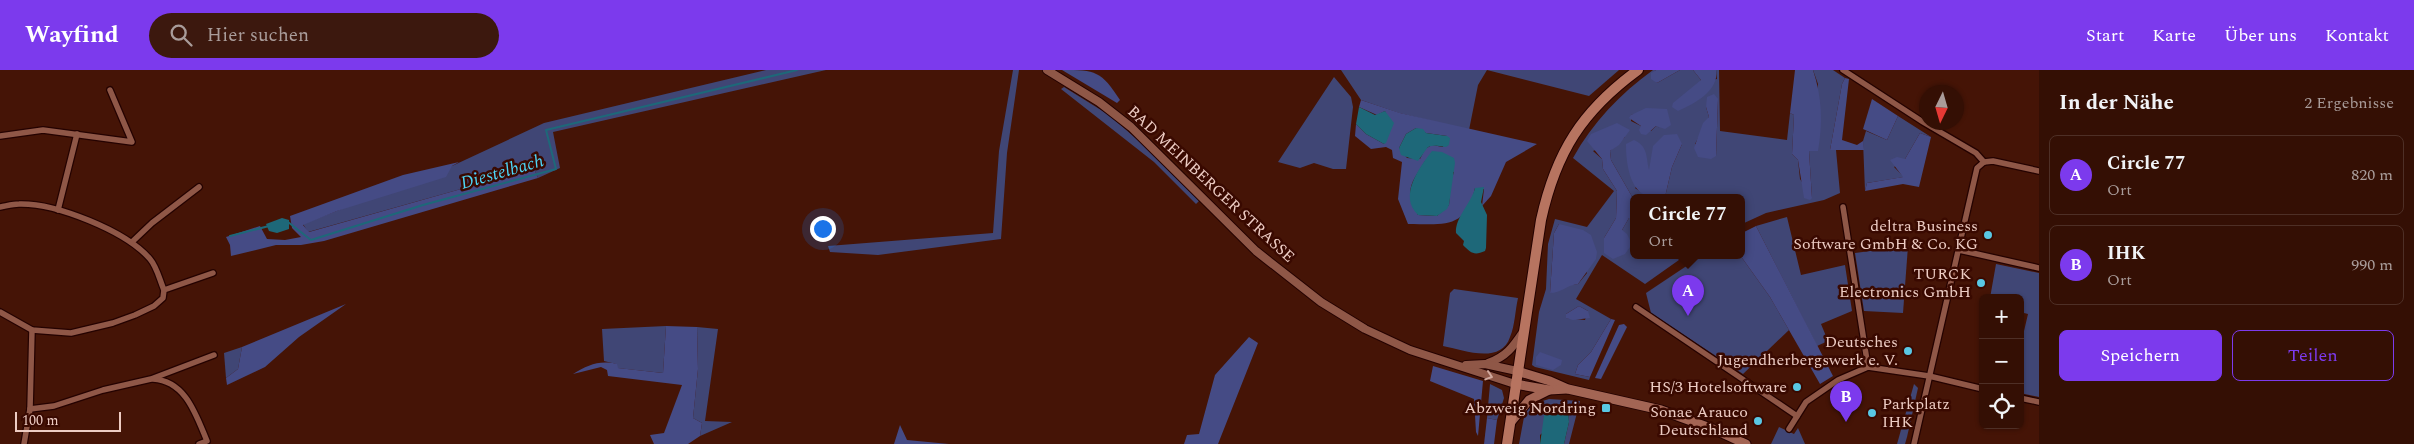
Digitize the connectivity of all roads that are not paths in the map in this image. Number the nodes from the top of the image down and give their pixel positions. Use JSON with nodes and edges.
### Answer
{"nodes":[{"id":1,"x":1046,"y":70,"type":"edge"},
{"id":2,"x":1638,"y":70,"type":"edge"},
{"id":3,"x":1844,"y":70,"type":"edge"},
{"id":4,"x":110,"y":90,"type":"dead end"},
{"id":5,"x":77,"y":134,"type":"junction"},
{"id":6,"x":0,"y":136,"type":"edge"},
{"id":7,"x":1984,"y":162,"type":"junction"},
{"id":8,"x":2039,"y":171,"type":"edge"},
{"id":9,"x":199,"y":187,"type":"dead end"},
{"id":10,"x":0,"y":207,"type":"edge"},
{"id":11,"x":1843,"y":207,"type":"dead end"},
{"id":12,"x":58,"y":210,"type":"junction"},
{"id":13,"x":132,"y":242,"type":"junction"},
{"id":14,"x":1959,"y":250,"type":"junction"},
{"id":15,"x":2039,"y":268,"type":"edge"},
{"id":16,"x":213,"y":274,"type":"dead end"},
{"id":17,"x":164,"y":290,"type":"junction"},
{"id":18,"x":1636,"y":307,"type":"dead end"},
{"id":19,"x":0,"y":312,"type":"edge"},
{"id":20,"x":32,"y":330,"type":"junction"},
{"id":21,"x":1524,"y":330,"type":"junction"},
{"id":22,"x":214,"y":355,"type":"dead end"},
{"id":23,"x":1485,"y":364,"type":"junction"},
{"id":24,"x":1464,"y":365,"type":"junction"},
{"id":25,"x":1868,"y":367,"type":"junction"},
{"id":26,"x":1517,"y":371,"type":"junction"},
{"id":27,"x":1929,"y":376,"type":"junction"},
{"id":28,"x":151,"y":379,"type":"junction"},
{"id":29,"x":1516,"y":384,"type":"junction"},
{"id":30,"x":1979,"y":388,"type":"edge"},
{"id":31,"x":1568,"y":389,"type":"junction"},
{"id":32,"x":1548,"y":390,"type":"junction"},
{"id":33,"x":2024,"y":399,"type":"edge"},
{"id":34,"x":2039,"y":402,"type":"edge"},
{"id":35,"x":30,"y":409,"type":"junction"},
{"id":36,"x":1797,"y":416,"type":"junction"},
{"id":37,"x":1510,"y":424,"type":"junction"},
{"id":38,"x":1789,"y":429,"type":"dead end"},
{"id":39,"x":24,"y":444,"type":"edge"},
{"id":40,"x":199,"y":444,"type":"edge"},
{"id":41,"x":1507,"y":444,"type":"edge"},
{"id":42,"x":1746,"y":444,"type":"edge"},
{"id":43,"x":1914,"y":444,"type":"edge"}],
"edges":[{"from":1,"to":24,"type":"street","name":"BAD MEINBERGER STRASSE"},
{"from":2,"to":21,"type":"main road"},
{"from":3,"to":7,"type":"street"},
{"from":4,"to":5,"type":"street"},
{"from":5,"to":6,"type":"street"},
{"from":5,"to":12,"type":"street"},
{"from":7,"to":8,"type":"street"},
{"from":7,"to":14,"type":"street"},
{"from":9,"to":13,"type":"street"},
{"from":10,"to":12,"type":"street"},
{"from":11,"to":25,"type":"street"},
{"from":12,"to":13,"type":"street"},
{"from":13,"to":17,"type":"street"},
{"from":14,"to":15,"type":"street"},
{"from":14,"to":27,"type":"street"},
{"from":16,"to":17,"type":"street"},
{"from":17,"to":20,"type":"street"},
{"from":18,"to":36,"type":"street"},
{"from":19,"to":20,"type":"street"},
{"from":20,"to":35,"type":"street"},
{"from":21,"to":23,"type":"street"},
{"from":21,"to":26,"type":"main road"},
{"from":22,"to":28,"type":"street"},
{"from":23,"to":24,"type":"street","name":"BAD MEINBERGER STRASSE"},
{"from":23,"to":26,"type":"street","name":"BAD MEINBERGER STRASSE"},
{"from":24,"to":29,"type":"street","name":"BAD MEINBERGER STRASSE","one_way":true},
{"from":25,"to":27,"type":"street"},
{"from":25,"to":36,"type":"street"},
{"from":26,"to":29,"type":"main road"},
{"from":26,"to":31,"type":"main road","name":"BAD MEINBERGER STRASSE"},
{"from":27,"to":30,"type":"street"},
{"from":27,"to":43,"type":"street"},
{"from":28,"to":35,"type":"street"},
{"from":28,"to":40,"type":"street"},
{"from":29,"to":32,"type":"main road","name":"BAD MEINBERGER STRASSE"},
{"from":29,"to":37,"type":"main road"},
{"from":31,"to":32,"type":"main road","name":"BAD MEINBERGER STRASSE"},
{"from":31,"to":42,"type":"main road","name":"BAD MEINBERGER STRASSE"},
{"from":32,"to":37,"type":"main road"},
{"from":33,"to":34,"type":"street"},
{"from":35,"to":39,"type":"street"},
{"from":36,"to":38,"type":"street"},
{"from":37,"to":41,"type":"main road"}]}
